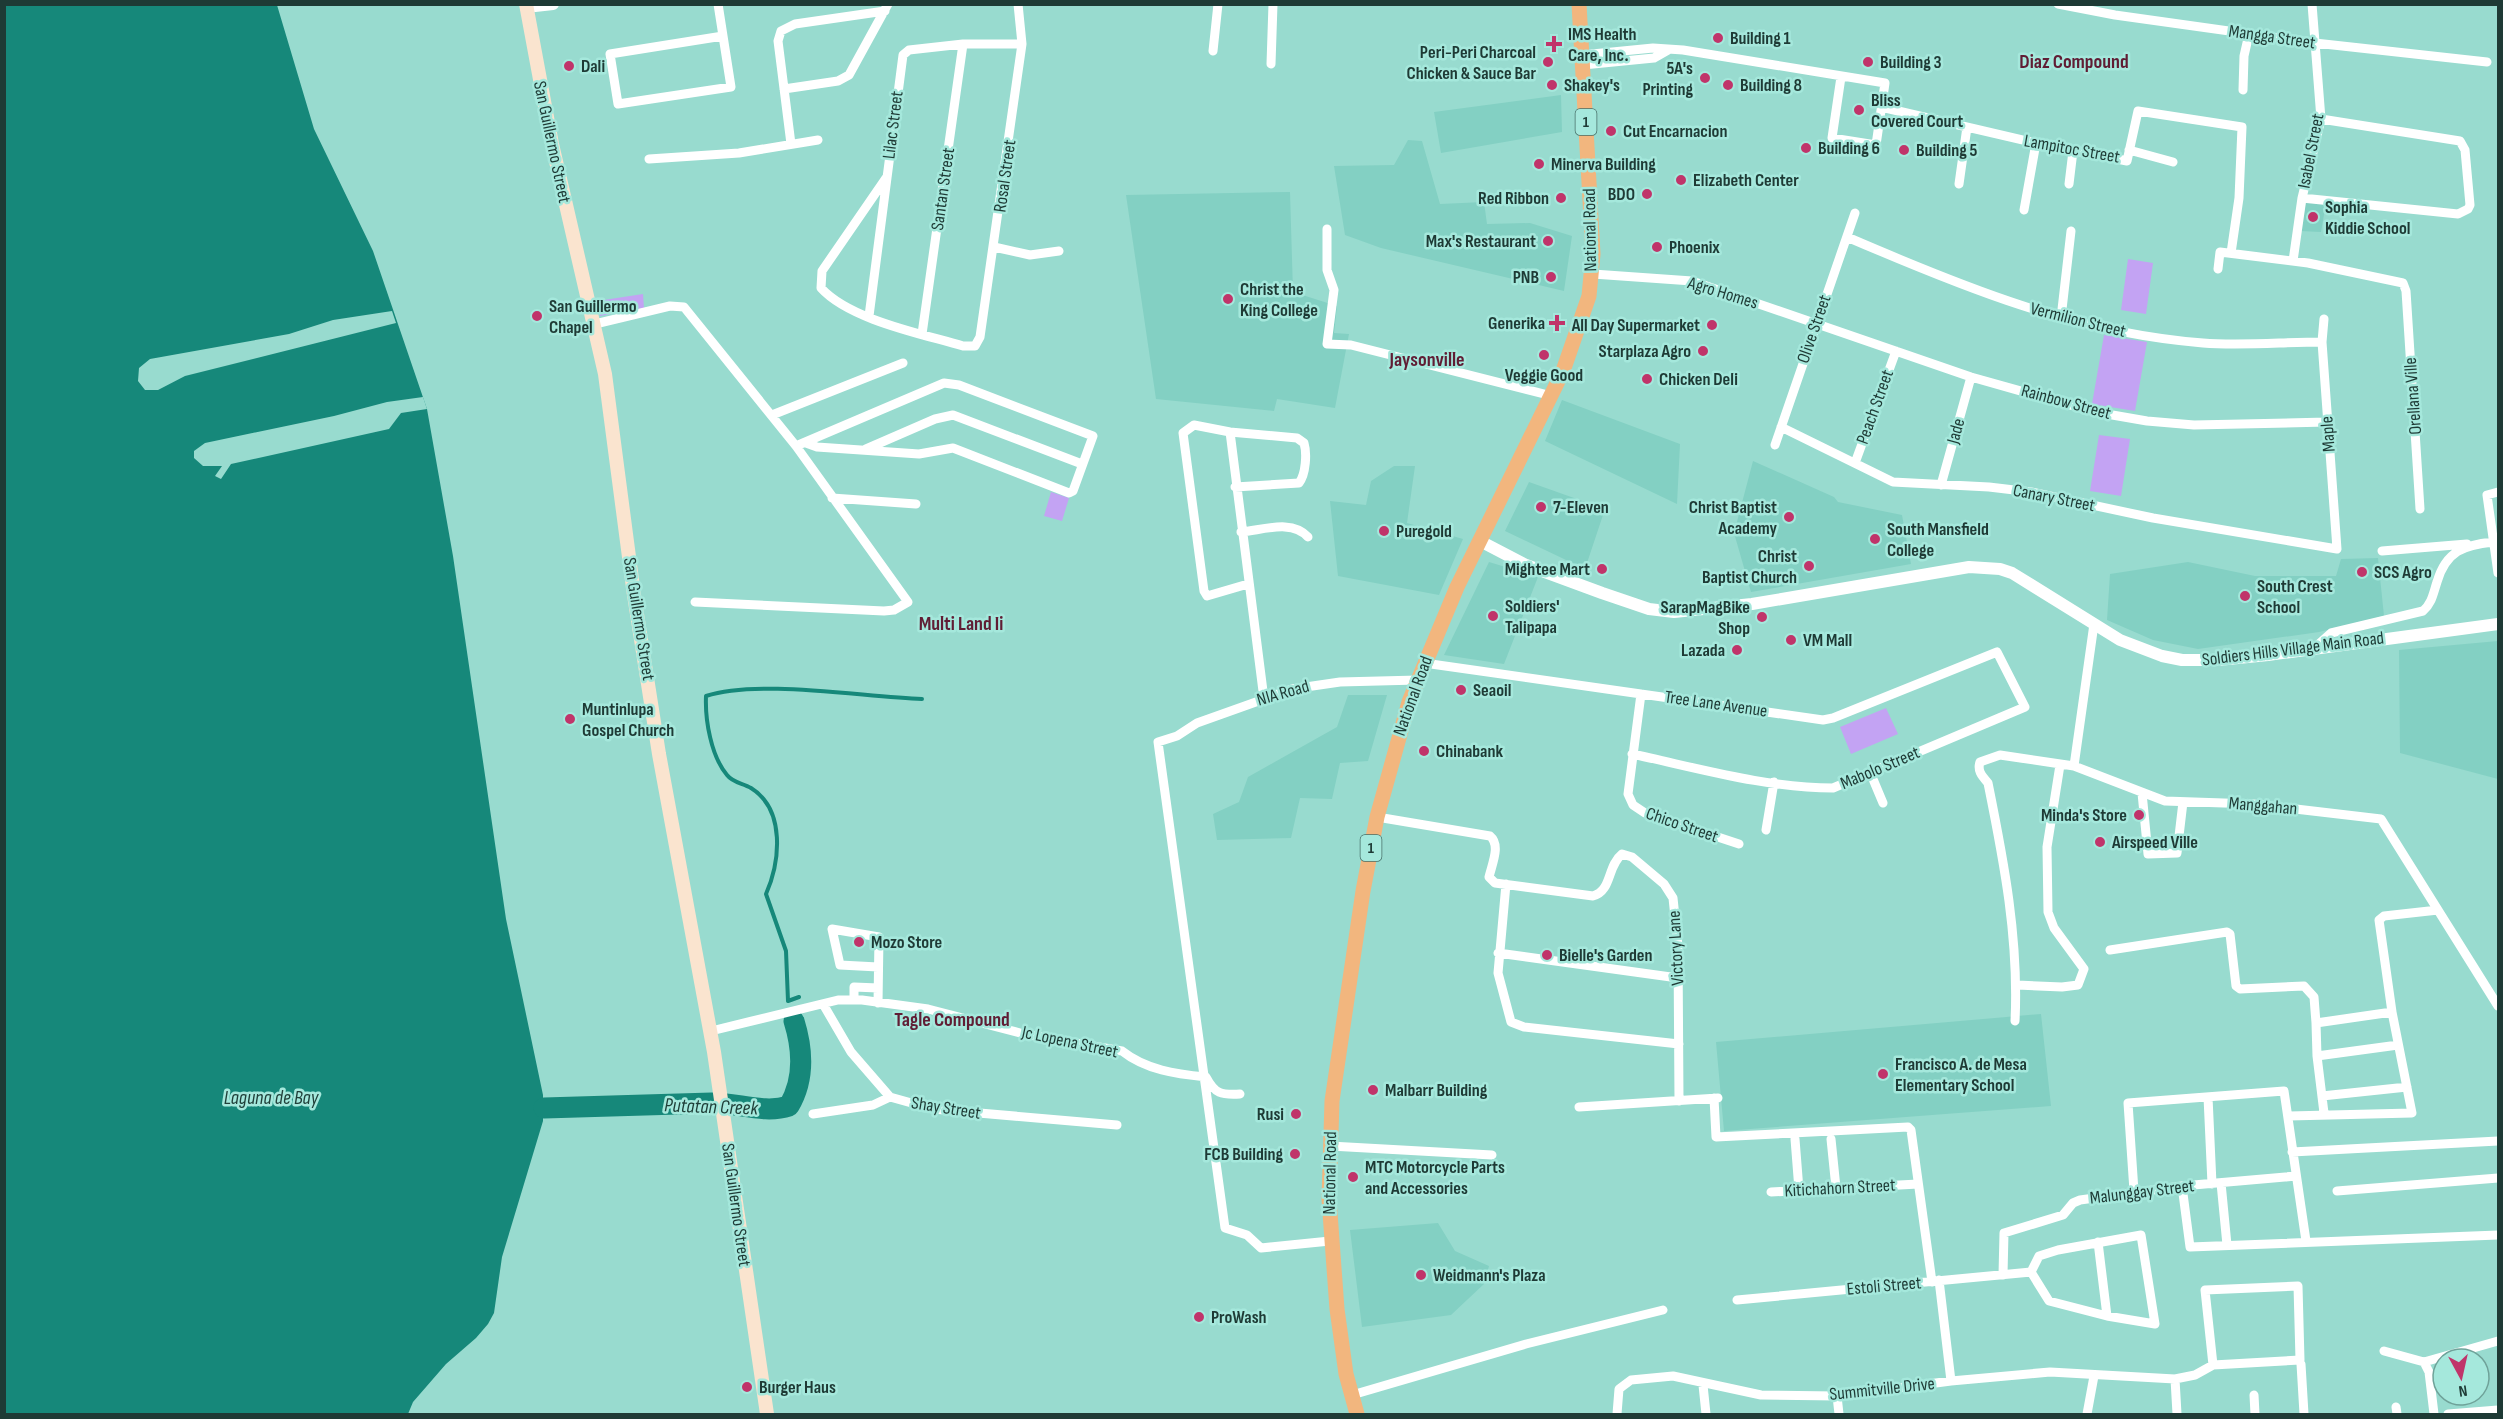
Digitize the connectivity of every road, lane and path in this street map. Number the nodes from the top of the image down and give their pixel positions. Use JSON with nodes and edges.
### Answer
{"nodes":[{"id":1,"x":553,"y":4,"type":"edge"},
{"id":2,"x":718,"y":4,"type":"edge"},
{"id":3,"x":1018,"y":4,"type":"edge"},
{"id":4,"x":1218,"y":4,"type":"edge"},
{"id":5,"x":1273,"y":4,"type":"edge"},
{"id":6,"x":1579,"y":4,"type":"edge"},
{"id":7,"x":2058,"y":4,"type":"edge"},
{"id":8,"x":2312,"y":4,"type":"edge"},
{"id":9,"x":526,"y":6,"type":"edge"},
{"id":10,"x":887,"y":8,"type":"edge"},
{"id":11,"x":2249,"y":34,"type":"junction"},
{"id":12,"x":723,"y":36,"type":"junction"},
{"id":13,"x":2315,"y":43,"type":"junction"},
{"id":14,"x":963,"y":44,"type":"junction"},
{"id":15,"x":1022,"y":44,"type":"junction"},
{"id":16,"x":1213,"y":51,"type":"dead end"},
{"id":17,"x":1582,"y":60,"type":"junction"},
{"id":18,"x":2487,"y":62,"type":"dead end"},
{"id":19,"x":1271,"y":64,"type":"dead end"},
{"id":20,"x":1841,"y":77,"type":"junction"},
{"id":21,"x":784,"y":89,"type":"junction"},
{"id":22,"x":2243,"y":90,"type":"dead end"},
{"id":23,"x":1881,"y":108,"type":"junction"},
{"id":24,"x":2321,"y":118,"type":"junction"},
{"id":25,"x":1967,"y":128,"type":"junction"},
{"id":26,"x":818,"y":140,"type":"dead end"},
{"id":27,"x":2036,"y":143,"type":"junction"},
{"id":28,"x":791,"y":144,"type":"junction"},
{"id":29,"x":2129,"y":150,"type":"junction"},
{"id":30,"x":2073,"y":151,"type":"junction"},
{"id":31,"x":649,"y":159,"type":"dead end"},
{"id":32,"x":2173,"y":162,"type":"dead end"},
{"id":33,"x":886,"y":178,"type":"junction"},
{"id":34,"x":1959,"y":184,"type":"dead end"},
{"id":35,"x":2069,"y":184,"type":"dead end"},
{"id":36,"x":2302,"y":198,"type":"junction"},
{"id":37,"x":2024,"y":210,"type":"dead end"},
{"id":38,"x":1855,"y":213,"type":"dead end"},
{"id":39,"x":1327,"y":229,"type":"dead end"},
{"id":40,"x":2071,"y":231,"type":"dead end"},
{"id":41,"x":1846,"y":237,"type":"junction"},
{"id":42,"x":994,"y":247,"type":"junction"},
{"id":43,"x":1059,"y":251,"type":"dead end"},
{"id":44,"x":2231,"y":253,"type":"junction"},
{"id":45,"x":2293,"y":261,"type":"junction"},
{"id":46,"x":2218,"y":269,"type":"dead end"},
{"id":47,"x":1593,"y":274,"type":"junction"},
{"id":48,"x":869,"y":316,"type":"junction"},
{"id":49,"x":2061,"y":318,"type":"junction"},
{"id":50,"x":2324,"y":319,"type":"dead end"},
{"id":51,"x":1815,"y":323,"type":"junction"},
{"id":52,"x":595,"y":324,"type":"junction"},
{"id":53,"x":922,"y":334,"type":"junction"},
{"id":54,"x":2322,"y":342,"type":"junction"},
{"id":55,"x":1896,"y":351,"type":"junction"},
{"id":56,"x":903,"y":363,"type":"dead end"},
{"id":57,"x":1971,"y":377,"type":"junction"},
{"id":58,"x":1551,"y":396,"type":"junction"},
{"id":59,"x":772,"y":415,"type":"junction"},
{"id":60,"x":2327,"y":422,"type":"junction"},
{"id":61,"x":1781,"y":427,"type":"junction"},
{"id":62,"x":1230,"y":432,"type":"junction"},
{"id":63,"x":807,"y":443,"type":"junction"},
{"id":64,"x":1775,"y":445,"type":"dead end"},
{"id":65,"x":796,"y":446,"type":"junction"},
{"id":66,"x":863,"y":450,"type":"junction"},
{"id":67,"x":1855,"y":463,"type":"junction"},
{"id":68,"x":1082,"y":464,"type":"junction"},
{"id":69,"x":1941,"y":485,"type":"junction"},
{"id":70,"x":1235,"y":487,"type":"junction"},
{"id":71,"x":2499,"y":492,"type":"edge"},
{"id":72,"x":832,"y":498,"type":"junction"},
{"id":73,"x":916,"y":504,"type":"dead end"},
{"id":74,"x":2420,"y":509,"type":"dead end"},
{"id":75,"x":1241,"y":532,"type":"junction"},
{"id":76,"x":1308,"y":537,"type":"dead end"},
{"id":77,"x":1480,"y":542,"type":"junction"},
{"id":78,"x":2493,"y":542,"type":"junction"},
{"id":79,"x":2470,"y":544,"type":"junction"},
{"id":80,"x":2337,"y":549,"type":"joint"},
{"id":81,"x":2382,"y":551,"type":"dead end"},
{"id":82,"x":2499,"y":573,"type":"edge"},
{"id":83,"x":1248,"y":584,"type":"junction"},
{"id":84,"x":695,"y":602,"type":"dead end"},
{"id":85,"x":2094,"y":624,"type":"junction"},
{"id":86,"x":2499,"y":624,"type":"edge"},
{"id":87,"x":2313,"y":649,"type":"junction"},
{"id":88,"x":1997,"y":652,"type":"joint"},
{"id":89,"x":1424,"y":663,"type":"junction"},
{"id":90,"x":1418,"y":680,"type":"junction"},
{"id":91,"x":1641,"y":694,"type":"junction"},
{"id":92,"x":1264,"y":699,"type":"junction"},
{"id":93,"x":1632,"y":754,"type":"junction"},
{"id":94,"x":2060,"y":765,"type":"junction"},
{"id":95,"x":2074,"y":766,"type":"junction"},
{"id":96,"x":1870,"y":772,"type":"junction"},
{"id":97,"x":1774,"y":782,"type":"junction"},
{"id":98,"x":2142,"y":793,"type":"junction"},
{"id":99,"x":2183,"y":802,"type":"junction"},
{"id":100,"x":1883,"y":803,"type":"dead end"},
{"id":101,"x":1377,"y":817,"type":"junction"},
{"id":102,"x":1766,"y":830,"type":"dead end"},
{"id":103,"x":1739,"y":844,"type":"dead end"},
{"id":104,"x":1506,"y":884,"type":"junction"},
{"id":105,"x":2438,"y":910,"type":"junction"},
{"id":106,"x":2110,"y":950,"type":"dead end"},
{"id":107,"x":1497,"y":953,"type":"junction"},
{"id":108,"x":878,"y":968,"type":"junction"},
{"id":109,"x":1678,"y":978,"type":"junction"},
{"id":110,"x":2017,"y":986,"type":"junction"},
{"id":111,"x":878,"y":988,"type":"junction"},
{"id":112,"x":854,"y":1000,"type":"junction"},
{"id":113,"x":878,"y":1003,"type":"junction"},
{"id":114,"x":823,"y":1004,"type":"junction"},
{"id":115,"x":2499,"y":1006,"type":"edge"},
{"id":116,"x":2392,"y":1012,"type":"junction"},
{"id":117,"x":2015,"y":1021,"type":"dead end"},
{"id":118,"x":2316,"y":1023,"type":"junction"},
{"id":119,"x":711,"y":1031,"type":"junction"},
{"id":120,"x":1678,"y":1044,"type":"junction"},
{"id":121,"x":2398,"y":1045,"type":"junction"},
{"id":122,"x":2317,"y":1056,"type":"junction"},
{"id":123,"x":1206,"y":1077,"type":"junction"},
{"id":124,"x":2407,"y":1087,"type":"junction"},
{"id":125,"x":1240,"y":1094,"type":"dead end"},
{"id":126,"x":2322,"y":1096,"type":"junction"},
{"id":127,"x":890,"y":1097,"type":"junction"},
{"id":128,"x":2208,"y":1097,"type":"junction"},
{"id":129,"x":1679,"y":1101,"type":"junction"},
{"id":130,"x":1580,"y":1107,"type":"dead end"},
{"id":131,"x":2324,"y":1113,"type":"junction"},
{"id":132,"x":813,"y":1114,"type":"dead end"},
{"id":133,"x":2289,"y":1116,"type":"junction"},
{"id":134,"x":1117,"y":1125,"type":"dead end"},
{"id":135,"x":1795,"y":1139,"type":"dead end"},
{"id":136,"x":1831,"y":1139,"type":"dead end"},
{"id":137,"x":2499,"y":1141,"type":"edge"},
{"id":138,"x":1330,"y":1146,"type":"junction"},
{"id":139,"x":2292,"y":1152,"type":"junction"},
{"id":140,"x":1492,"y":1155,"type":"dead end"},
{"id":141,"x":2296,"y":1176,"type":"junction"},
{"id":142,"x":2499,"y":1178,"type":"edge"},
{"id":143,"x":1918,"y":1184,"type":"junction"},
{"id":144,"x":2217,"y":1184,"type":"junction"},
{"id":145,"x":2182,"y":1186,"type":"junction"},
{"id":146,"x":1836,"y":1188,"type":"junction"},
{"id":147,"x":1799,"y":1190,"type":"junction"},
{"id":148,"x":2134,"y":1191,"type":"junction"},
{"id":149,"x":2337,"y":1191,"type":"dead end"},
{"id":150,"x":1771,"y":1192,"type":"dead end"},
{"id":151,"x":2499,"y":1235,"type":"edge"},
{"id":152,"x":1330,"y":1241,"type":"junction"},
{"id":153,"x":2306,"y":1241,"type":"junction"},
{"id":154,"x":2098,"y":1242,"type":"junction"},
{"id":155,"x":2227,"y":1245,"type":"junction"},
{"id":156,"x":2031,"y":1272,"type":"junction"},
{"id":157,"x":2003,"y":1275,"type":"junction"},
{"id":158,"x":1936,"y":1281,"type":"junction"},
{"id":159,"x":1737,"y":1300,"type":"dead end"},
{"id":160,"x":1664,"y":1310,"type":"dead end"},
{"id":161,"x":2107,"y":1316,"type":"junction"},
{"id":162,"x":2499,"y":1341,"type":"edge"},
{"id":163,"x":2384,"y":1351,"type":"dead end"},
{"id":164,"x":2424,"y":1362,"type":"junction"},
{"id":165,"x":2301,"y":1364,"type":"dead end"},
{"id":166,"x":2213,"y":1365,"type":"junction"},
{"id":167,"x":2094,"y":1376,"type":"junction"},
{"id":168,"x":2175,"y":1379,"type":"junction"},
{"id":169,"x":1951,"y":1381,"type":"junction"},
{"id":170,"x":1703,"y":1384,"type":"junction"},
{"id":171,"x":1352,"y":1395,"type":"junction"},
{"id":172,"x":2254,"y":1395,"type":"dead end"},
{"id":173,"x":1837,"y":1396,"type":"junction"},
{"id":174,"x":2499,"y":1410,"type":"edge"},
{"id":175,"x":766,"y":1414,"type":"edge"},
{"id":176,"x":1357,"y":1414,"type":"edge"},
{"id":177,"x":1617,"y":1414,"type":"edge"},
{"id":178,"x":1706,"y":1414,"type":"edge"},
{"id":179,"x":1839,"y":1414,"type":"edge"},
{"id":180,"x":2087,"y":1414,"type":"edge"},
{"id":181,"x":2176,"y":1414,"type":"edge"},
{"id":182,"x":2255,"y":1414,"type":"edge"},
{"id":183,"x":2304,"y":1414,"type":"edge"},
{"id":184,"x":2434,"y":1414,"type":"edge"},
{"id":185,"x":2448,"y":1414,"type":"edge"}],
"edges":[{"from":1,"to":9,"type":"street"},
{"from":2,"to":12,"type":"street"},
{"from":3,"to":15,"type":"street","name":"Rosal Street"},
{"from":4,"to":16,"type":"street"},
{"from":5,"to":19,"type":"street"},
{"from":6,"to":17,"type":"highway","name":"National Road","number":"1"},
{"from":7,"to":11,"type":"street","name":"Mangga Street"},
{"from":8,"to":13,"type":"street","name":"Isabel Street"},
{"from":9,"to":52,"type":"main road","name":"San Guillermo Street"},
{"from":10,"to":21,"type":"street"},
{"from":10,"to":21,"type":"street"},
{"from":11,"to":13,"type":"street","name":"Mangga Street"},
{"from":11,"to":22,"type":"street"},
{"from":12,"to":12,"type":"street"},
{"from":13,"to":18,"type":"street","name":"Mangga Street"},
{"from":13,"to":24,"type":"street","name":"Isabel Street"},
{"from":14,"to":15,"type":"street","name":"Lilac Street"},
{"from":14,"to":33,"type":"street","name":"Lilac Street"},
{"from":14,"to":53,"type":"street","name":"Santan Street"},
{"from":15,"to":42,"type":"street","name":"Rosal Street"},
{"from":17,"to":20,"type":"street"},
{"from":17,"to":47,"type":"highway","name":"National Road","number":"1"},
{"from":20,"to":23,"type":"street"},
{"from":20,"to":23,"type":"street"},
{"from":21,"to":28,"type":"street"},
{"from":23,"to":25,"type":"street","name":"Lampitoc Street"},
{"from":24,"to":36,"type":"street","name":"Isabel Street"},
{"from":24,"to":36,"type":"street"},
{"from":25,"to":27,"type":"street","name":"Lampitoc Street"},
{"from":25,"to":34,"type":"street"},
{"from":26,"to":28,"type":"street"},
{"from":27,"to":30,"type":"street","name":"Lampitoc Street"},
{"from":27,"to":37,"type":"street"},
{"from":28,"to":31,"type":"street"},
{"from":29,"to":30,"type":"street","name":"Lampitoc Street"},
{"from":29,"to":32,"type":"street"},
{"from":29,"to":44,"type":"street","name":"Lampitoc Street"},
{"from":30,"to":35,"type":"street"},
{"from":33,"to":48,"type":"street","name":"Lilac Street"},
{"from":33,"to":48,"type":"street"},
{"from":36,"to":45,"type":"street","name":"Isabel Street"},
{"from":38,"to":41,"type":"street","name":"Olive Street"},
{"from":39,"to":58,"type":"street"},
{"from":40,"to":49,"type":"street"},
{"from":41,"to":49,"type":"street","name":"Vermilion Street"},
{"from":41,"to":51,"type":"street","name":"Olive Street"},
{"from":42,"to":43,"type":"street"},
{"from":42,"to":53,"type":"street","name":"Rosal Street"},
{"from":44,"to":45,"type":"street"},
{"from":44,"to":46,"type":"street"},
{"from":45,"to":74,"type":"street","name":"Orellana Ville"},
{"from":47,"to":51,"type":"street","name":"Agro Homes"},
{"from":47,"to":58,"type":"highway","name":"National Road","number":"1"},
{"from":48,"to":53,"type":"street"},
{"from":49,"to":54,"type":"street","name":"Vermilion Street"},
{"from":50,"to":54,"type":"street","name":"Maple"},
{"from":51,"to":55,"type":"street","name":"Rainbow Street"},
{"from":51,"to":61,"type":"street","name":"Olive Street"},
{"from":52,"to":59,"type":"street"},
{"from":52,"to":119,"type":"main road","name":"San Guillermo Street"},
{"from":54,"to":60,"type":"street","name":"Maple"},
{"from":55,"to":57,"type":"street","name":"Rainbow Street"},
{"from":55,"to":67,"type":"street","name":"Peach Street"},
{"from":56,"to":59,"type":"street"},
{"from":57,"to":60,"type":"street","name":"Rainbow Street"},
{"from":57,"to":69,"type":"street","name":"Jade"},
{"from":58,"to":77,"type":"highway","name":"National Road","number":"1"},
{"from":59,"to":65,"type":"street"},
{"from":60,"to":80,"type":"street","name":"Maple"},
{"from":61,"to":64,"type":"street","name":"Olive Street"},
{"from":61,"to":67,"type":"street","name":"Canary Street"},
{"from":62,"to":70,"type":"street"},
{"from":62,"to":70,"type":"street"},
{"from":62,"to":83,"type":"street"},
{"from":63,"to":65,"type":"street"},
{"from":63,"to":66,"type":"street"},
{"from":63,"to":68,"type":"street"},
{"from":65,"to":72,"type":"street"},
{"from":66,"to":68,"type":"street"},
{"from":66,"to":68,"type":"street"},
{"from":67,"to":69,"type":"street","name":"Canary Street"},
{"from":69,"to":80,"type":"street","name":"Canary Street"},
{"from":70,"to":75,"type":"street"},
{"from":71,"to":78,"type":"street"},
{"from":72,"to":73,"type":"street"},
{"from":72,"to":84,"type":"street"},
{"from":75,"to":76,"type":"street"},
{"from":75,"to":83,"type":"street"},
{"from":77,"to":85,"type":"street","name":"Soldiers Hills Village Main Road"},
{"from":77,"to":89,"type":"highway","name":"National Road","number":"1"},
{"from":78,"to":79,"type":"street"},
{"from":78,"to":82,"type":"street"},
{"from":79,"to":81,"type":"street"},
{"from":79,"to":87,"type":"street"},
{"from":83,"to":92,"type":"street"},
{"from":85,"to":87,"type":"street","name":"Soldiers Hills Village Main Road"},
{"from":85,"to":95,"type":"street"},
{"from":86,"to":87,"type":"street","name":"Soldiers Hills Village Main Road"},
{"from":88,"to":91,"type":"street","name":"Tree Lane Avenue"},
{"from":88,"to":96,"type":"street","name":"Mabolo Street"},
{"from":89,"to":90,"type":"highway","name":"National Road","number":"1"},
{"from":89,"to":91,"type":"street","name":"Tree Lane Avenue"},
{"from":90,"to":92,"type":"street","name":"NIA Road"},
{"from":90,"to":101,"type":"highway","name":"National Road","number":"1"},
{"from":91,"to":93,"type":"street","name":"Chico Street"},
{"from":92,"to":123,"type":"street","name":"NIA Road"},
{"from":93,"to":97,"type":"street","name":"Mabolo Street"},
{"from":93,"to":103,"type":"street","name":"Chico Street"},
{"from":94,"to":95,"type":"street","name":"Manggahan"},
{"from":94,"to":110,"type":"street"},
{"from":94,"to":110,"type":"street","name":"Manggahan"},
{"from":95,"to":98,"type":"street","name":"Manggahan"},
{"from":96,"to":97,"type":"street","name":"Mabolo Street"},
{"from":96,"to":100,"type":"street"},
{"from":97,"to":102,"type":"street"},
{"from":98,"to":99,"type":"street","name":"Manggahan"},
{"from":98,"to":99,"type":"street"},
{"from":99,"to":105,"type":"street","name":"Manggahan"},
{"from":101,"to":104,"type":"street"},
{"from":101,"to":138,"type":"highway","name":"National Road","number":"1"},
{"from":104,"to":107,"type":"street"},
{"from":104,"to":109,"type":"street","name":"Victory Lane"},
{"from":105,"to":115,"type":"street","name":"Manggahan"},
{"from":105,"to":116,"type":"street"},
{"from":106,"to":118,"type":"street"},
{"from":107,"to":109,"type":"street"},
{"from":107,"to":120,"type":"street"},
{"from":108,"to":108,"type":"street"},
{"from":108,"to":111,"type":"street"},
{"from":109,"to":120,"type":"street","name":"Victory Lane"},
{"from":110,"to":117,"type":"street"},
{"from":111,"to":112,"type":"street","name":"Jc Lopena Street"},
{"from":111,"to":113,"type":"street"},
{"from":112,"to":113,"type":"street","name":"Jc Lopena Street"},
{"from":112,"to":114,"type":"street","name":"Jc Lopena Street"},
{"from":113,"to":123,"type":"street","name":"Jc Lopena Street"},
{"from":114,"to":119,"type":"street","name":"Jc Lopena Street"},
{"from":114,"to":127,"type":"street","name":"Shay Street"},
{"from":116,"to":118,"type":"street"},
{"from":116,"to":121,"type":"street"},
{"from":118,"to":122,"type":"street"},
{"from":119,"to":175,"type":"main road","name":"San Guillermo Street"},
{"from":120,"to":129,"type":"street","name":"Victory Lane"},
{"from":121,"to":122,"type":"street"},
{"from":121,"to":124,"type":"street"},
{"from":122,"to":126,"type":"street"},
{"from":123,"to":125,"type":"street","name":"Jc Lopena Street"},
{"from":123,"to":152,"type":"street"},
{"from":124,"to":126,"type":"street"},
{"from":124,"to":131,"type":"street"},
{"from":126,"to":131,"type":"street"},
{"from":127,"to":132,"type":"street"},
{"from":127,"to":134,"type":"street","name":"Shay Street"},
{"from":128,"to":133,"type":"street"},
{"from":128,"to":144,"type":"street"},
{"from":128,"to":148,"type":"street"},
{"from":129,"to":130,"type":"street"},
{"from":129,"to":143,"type":"street"},
{"from":131,"to":133,"type":"street"},
{"from":133,"to":139,"type":"street"},
{"from":135,"to":147,"type":"street"},
{"from":136,"to":146,"type":"street"},
{"from":137,"to":139,"type":"street"},
{"from":138,"to":140,"type":"street"},
{"from":138,"to":152,"type":"highway","name":"National Road","number":"1"},
{"from":139,"to":141,"type":"street"},
{"from":141,"to":144,"type":"street","name":"Malunggay Street"},
{"from":141,"to":153,"type":"street"},
{"from":142,"to":149,"type":"street"},
{"from":143,"to":146,"type":"street","name":"Kitichahorn Street"},
{"from":143,"to":158,"type":"street","name":"Kitichahorn Street"},
{"from":144,"to":145,"type":"street","name":"Malunggay Street"},
{"from":144,"to":155,"type":"street"},
{"from":145,"to":148,"type":"street","name":"Malunggay Street"},
{"from":145,"to":155,"type":"street"},
{"from":146,"to":147,"type":"street","name":"Kitichahorn Street"},
{"from":147,"to":150,"type":"street","name":"Kitichahorn Street"},
{"from":148,"to":157,"type":"street","name":"Malunggay Street"},
{"from":151,"to":153,"type":"street"},
{"from":152,"to":171,"type":"highway","name":"National Road","number":"1"},
{"from":153,"to":155,"type":"street"},
{"from":154,"to":156,"type":"street"},
{"from":154,"to":161,"type":"street"},
{"from":154,"to":161,"type":"street"},
{"from":156,"to":157,"type":"street","name":"Estoli Street"},
{"from":156,"to":161,"type":"street"},
{"from":157,"to":158,"type":"street","name":"Estoli Street"},
{"from":158,"to":159,"type":"street","name":"Estoli Street"},
{"from":158,"to":169,"type":"street","name":"Kitichahorn Street"},
{"from":160,"to":171,"type":"street"},
{"from":162,"to":164,"type":"street"},
{"from":163,"to":164,"type":"street"},
{"from":164,"to":184,"type":"street"},
{"from":165,"to":183,"type":"street"},
{"from":166,"to":166,"type":"street"},
{"from":166,"to":168,"type":"street","name":"Summitville Drive"},
{"from":167,"to":168,"type":"street","name":"Summitville Drive"},
{"from":167,"to":169,"type":"street","name":"Summitville Drive"},
{"from":167,"to":180,"type":"street"},
{"from":168,"to":181,"type":"street"},
{"from":169,"to":173,"type":"street","name":"Summitville Drive"},
{"from":170,"to":173,"type":"street","name":"Summitville Drive"},
{"from":170,"to":177,"type":"street","name":"Summitville Drive"},
{"from":170,"to":178,"type":"street"},
{"from":171,"to":176,"type":"highway","name":"National Road","number":"1"},
{"from":172,"to":182,"type":"street"},
{"from":173,"to":179,"type":"street"},
{"from":174,"to":185,"type":"street"}]}
